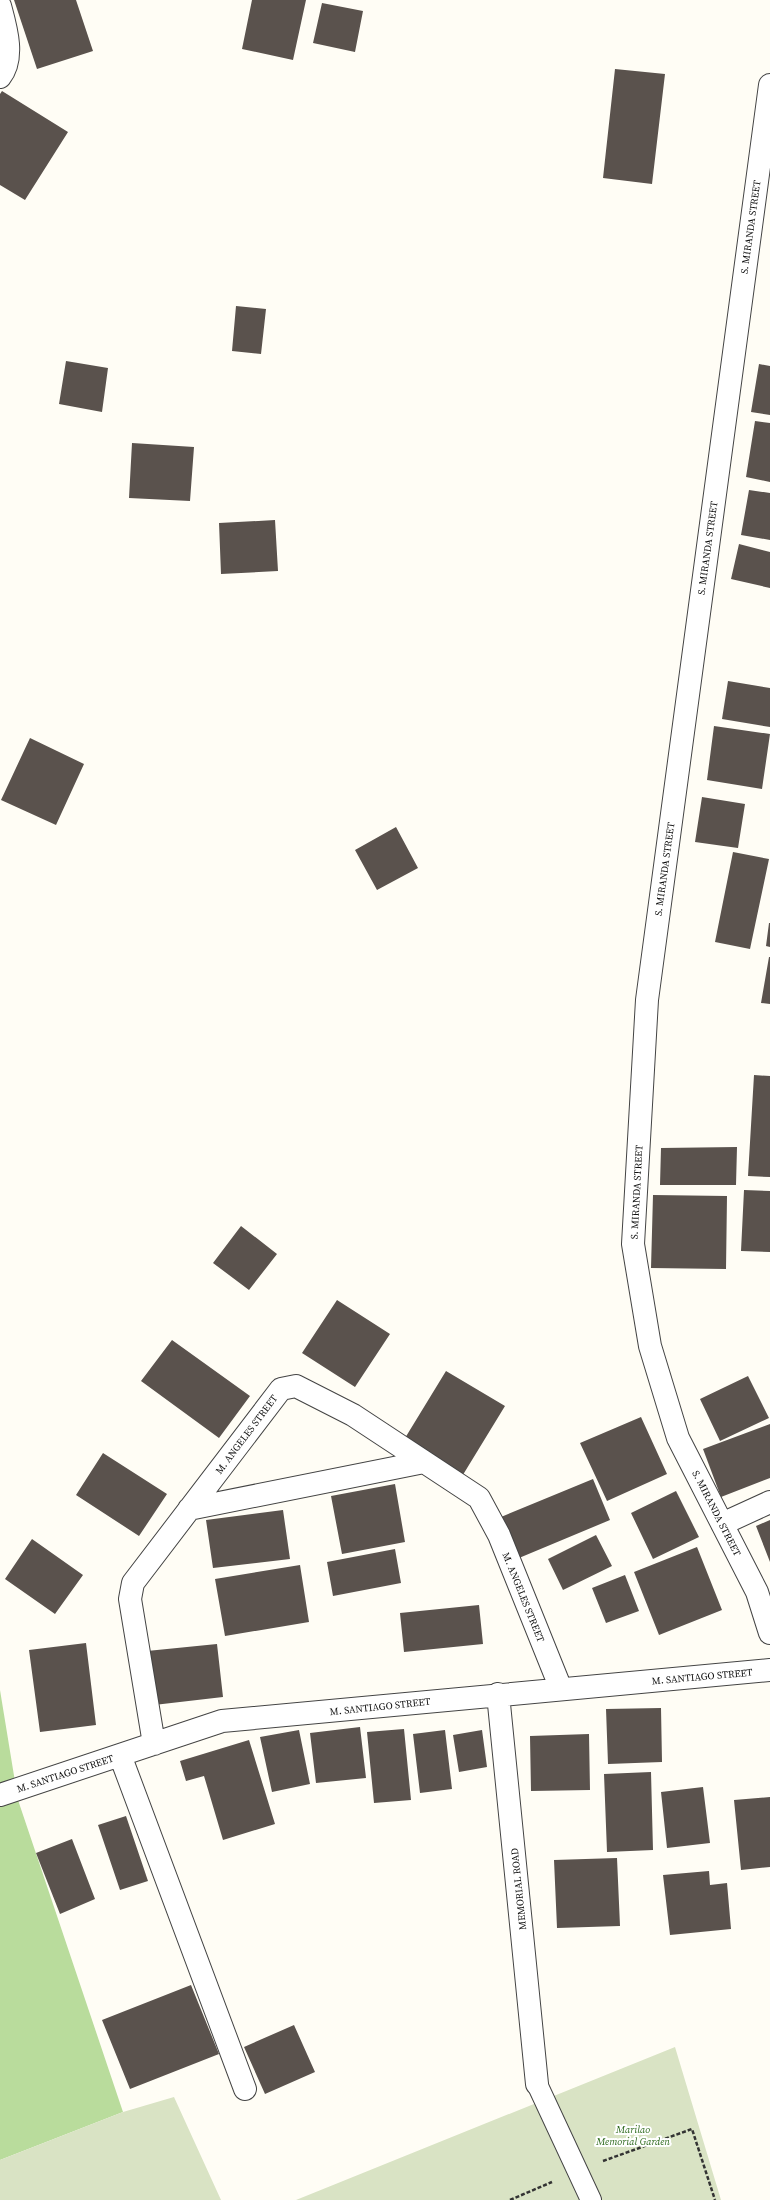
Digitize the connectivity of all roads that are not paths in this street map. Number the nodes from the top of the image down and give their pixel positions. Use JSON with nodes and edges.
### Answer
{"nodes":[{"id":1,"x":0,"y":6,"type":"edge"},
{"id":2,"x":0,"y":77,"type":"edge"},
{"id":3,"x":770,"y":85,"type":"edge"},
{"id":4,"x":424,"y":1462,"type":"junction"},
{"id":5,"x":770,"y":1502,"type":"edge"},
{"id":6,"x":189,"y":1509,"type":"junction"},
{"id":7,"x":722,"y":1524,"type":"junction"},
{"id":8,"x":770,"y":1633,"type":"edge"},
{"id":9,"x":770,"y":1670,"type":"edge"},
{"id":10,"x":561,"y":1689,"type":"junction"},
{"id":11,"x":498,"y":1694,"type":"junction"},
{"id":12,"x":154,"y":1744,"type":"junction"},
{"id":13,"x":120,"y":1755,"type":"junction"},
{"id":14,"x":0,"y":1795,"type":"edge"},
{"id":15,"x":537,"y":2084,"type":"joint"},
{"id":16,"x":245,"y":2089,"type":"dead end"},
{"id":17,"x":591,"y":2200,"type":"edge"}],
"edges":[{"from":1,"to":2,"type":"street"},
{"from":3,"to":7,"type":"street","name":"S. MIRANDA STREET"},
{"from":4,"to":6,"type":"street"},
{"from":4,"to":6,"type":"street","name":"M. ANGELES STREET"},
{"from":4,"to":10,"type":"street","name":"M. ANGELES STREET"},
{"from":5,"to":7,"type":"street"},
{"from":6,"to":12,"type":"street","name":"M. ANGELES STREET"},
{"from":7,"to":8,"type":"street","name":"S. MIRANDA STREET"},
{"from":9,"to":10,"type":"street","name":"M. SANTIAGO STREET"},
{"from":10,"to":11,"type":"street","name":"M. SANTIAGO STREET"},
{"from":11,"to":12,"type":"street","name":"M. SANTIAGO STREET"},
{"from":11,"to":15,"type":"street","name":"MEMORIAL ROAD"},
{"from":12,"to":13,"type":"street","name":"M. SANTIAGO STREET"},
{"from":13,"to":14,"type":"street","name":"M. SANTIAGO STREET"},
{"from":13,"to":16,"type":"street"},
{"from":15,"to":17,"type":"lane"}]}
